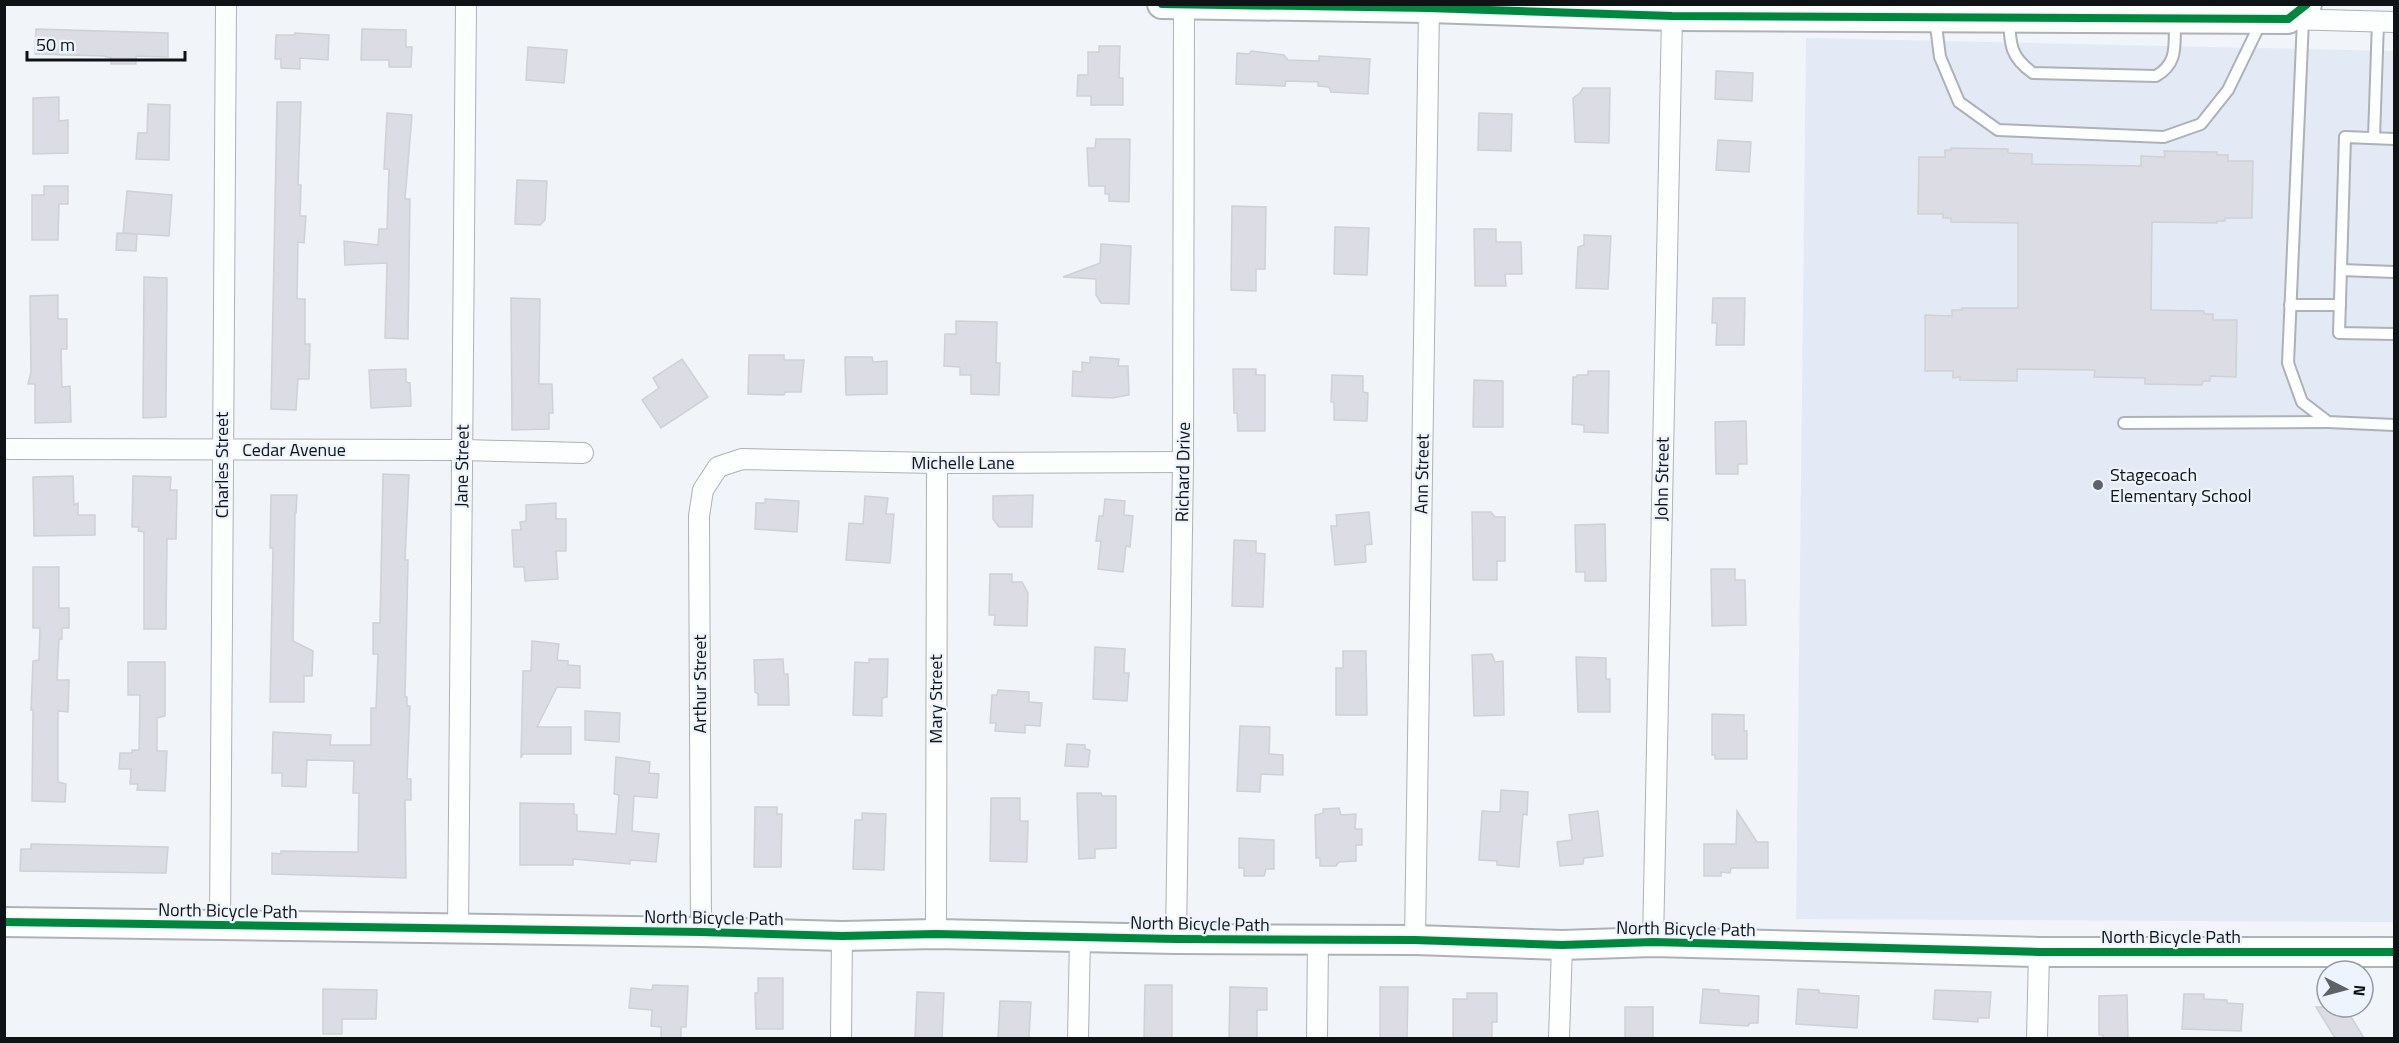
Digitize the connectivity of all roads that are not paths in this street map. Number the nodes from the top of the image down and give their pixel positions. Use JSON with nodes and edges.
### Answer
{"nodes":[{"id":1,"x":226,"y":4,"type":"edge"},
{"id":2,"x":466,"y":4,"type":"edge"},
{"id":3,"x":1162,"y":4,"type":"edge"},
{"id":4,"x":1184,"y":5,"type":"edge"},
{"id":5,"x":1440,"y":8,"type":"edge"},
{"id":6,"x":1672,"y":16,"type":"junction"},
{"id":7,"x":2290,"y":16,"type":"edge"},
{"id":8,"x":1935,"y":17,"type":"junction"},
{"id":9,"x":2009,"y":18,"type":"junction"},
{"id":10,"x":2175,"y":19,"type":"junction"},
{"id":11,"x":2386,"y":22,"type":"edge"},
{"id":12,"x":2374,"y":137,"type":"junction"},
{"id":13,"x":2394,"y":139,"type":"edge"},
{"id":14,"x":2341,"y":270,"type":"junction"},
{"id":15,"x":2394,"y":272,"type":"edge"},
{"id":16,"x":2290,"y":305,"type":"junction"},
{"id":17,"x":2340,"y":305,"type":"junction"},
{"id":18,"x":2394,"y":334,"type":"edge"},
{"id":19,"x":2328,"y":422,"type":"junction"},
{"id":20,"x":2124,"y":423,"type":"dead end"},
{"id":21,"x":2394,"y":425,"type":"edge"},
{"id":22,"x":4,"y":449,"type":"edge"},
{"id":23,"x":222,"y":449,"type":"junction"},
{"id":24,"x":463,"y":450,"type":"junction"},
{"id":25,"x":584,"y":453,"type":"dead end"},
{"id":26,"x":742,"y":459,"type":"joint"},
{"id":27,"x":1183,"y":462,"type":"junction"},
{"id":28,"x":937,"y":463,"type":"junction"},
{"id":29,"x":4,"y":922,"type":"edge"},
{"id":30,"x":220,"y":926,"type":"junction"},
{"id":31,"x":458,"y":928,"type":"junction"},
{"id":32,"x":702,"y":932,"type":"junction"},
{"id":33,"x":936,"y":934,"type":"junction"},
{"id":34,"x":842,"y":936,"type":"junction"},
{"id":35,"x":1080,"y":937,"type":"junction"},
{"id":36,"x":1176,"y":939,"type":"junction"},
{"id":37,"x":1318,"y":940,"type":"junction"},
{"id":38,"x":1415,"y":940,"type":"junction"},
{"id":39,"x":1653,"y":942,"type":"junction"},
{"id":40,"x":1562,"y":945,"type":"junction"},
{"id":41,"x":2040,"y":952,"type":"junction"},
{"id":42,"x":2394,"y":952,"type":"edge"},
{"id":43,"x":841,"y":1038,"type":"edge"},
{"id":44,"x":1078,"y":1038,"type":"edge"},
{"id":45,"x":1317,"y":1038,"type":"edge"},
{"id":46,"x":1559,"y":1038,"type":"edge"},
{"id":47,"x":2037,"y":1038,"type":"edge"}],
"edges":[{"from":1,"to":23,"type":"street","name":"Charles Street"},
{"from":2,"to":24,"type":"street","name":"Jane Street"},
{"from":3,"to":4,"type":"street"},
{"from":4,"to":5,"type":"street"},
{"from":4,"to":27,"type":"street","name":"Richard Drive"},
{"from":5,"to":6,"type":"street"},
{"from":5,"to":38,"type":"street","name":"Ann Street"},
{"from":6,"to":8,"type":"street"},
{"from":6,"to":39,"type":"street","name":"John Street"},
{"from":7,"to":8,"type":"lane"},
{"from":7,"to":10,"type":"street"},
{"from":7,"to":11,"type":"street"},
{"from":7,"to":16,"type":"lane"},
{"from":8,"to":9,"type":"street"},
{"from":9,"to":10,"type":"street"},
{"from":9,"to":10,"type":"lane"},
{"from":11,"to":12,"type":"lane"},
{"from":12,"to":13,"type":"lane"},
{"from":12,"to":14,"type":"lane"},
{"from":14,"to":15,"type":"lane"},
{"from":14,"to":17,"type":"lane"},
{"from":16,"to":17,"type":"lane"},
{"from":16,"to":19,"type":"lane"},
{"from":17,"to":18,"type":"lane"},
{"from":19,"to":20,"type":"lane"},
{"from":19,"to":21,"type":"lane"},
{"from":22,"to":23,"type":"street","name":"Cedar Avenue"},
{"from":23,"to":24,"type":"street","name":"Cedar Avenue"},
{"from":23,"to":30,"type":"street","name":"Charles Street"},
{"from":24,"to":25,"type":"street","name":"Cedar Avenue"},
{"from":24,"to":31,"type":"street","name":"Jane Street"},
{"from":26,"to":28,"type":"street","name":"Michelle Lane"},
{"from":26,"to":32,"type":"street","name":"Arthur Street"},
{"from":27,"to":28,"type":"street","name":"Michelle Lane"},
{"from":27,"to":36,"type":"street","name":"Richard Drive"},
{"from":28,"to":33,"type":"street","name":"Mary Street"},
{"from":29,"to":30,"type":"street","name":"North Bicycle Path"},
{"from":30,"to":31,"type":"street","name":"North Bicycle Path"},
{"from":31,"to":32,"type":"street","name":"North Bicycle Path"},
{"from":32,"to":34,"type":"street","name":"North Bicycle Path"},
{"from":33,"to":34,"type":"street","name":"North Bicycle Path"},
{"from":33,"to":35,"type":"street","name":"North Bicycle Path"},
{"from":34,"to":43,"type":"street"},
{"from":35,"to":36,"type":"street","name":"North Bicycle Path"},
{"from":35,"to":44,"type":"street"},
{"from":36,"to":37,"type":"street","name":"North Bicycle Path"},
{"from":37,"to":38,"type":"street","name":"North Bicycle Path"},
{"from":37,"to":45,"type":"street"},
{"from":38,"to":40,"type":"street","name":"North Bicycle Path"},
{"from":39,"to":40,"type":"street","name":"North Bicycle Path"},
{"from":39,"to":41,"type":"street","name":"North Bicycle Path"},
{"from":40,"to":46,"type":"street"},
{"from":41,"to":42,"type":"street","name":"North Bicycle Path"},
{"from":41,"to":47,"type":"street"}]}
